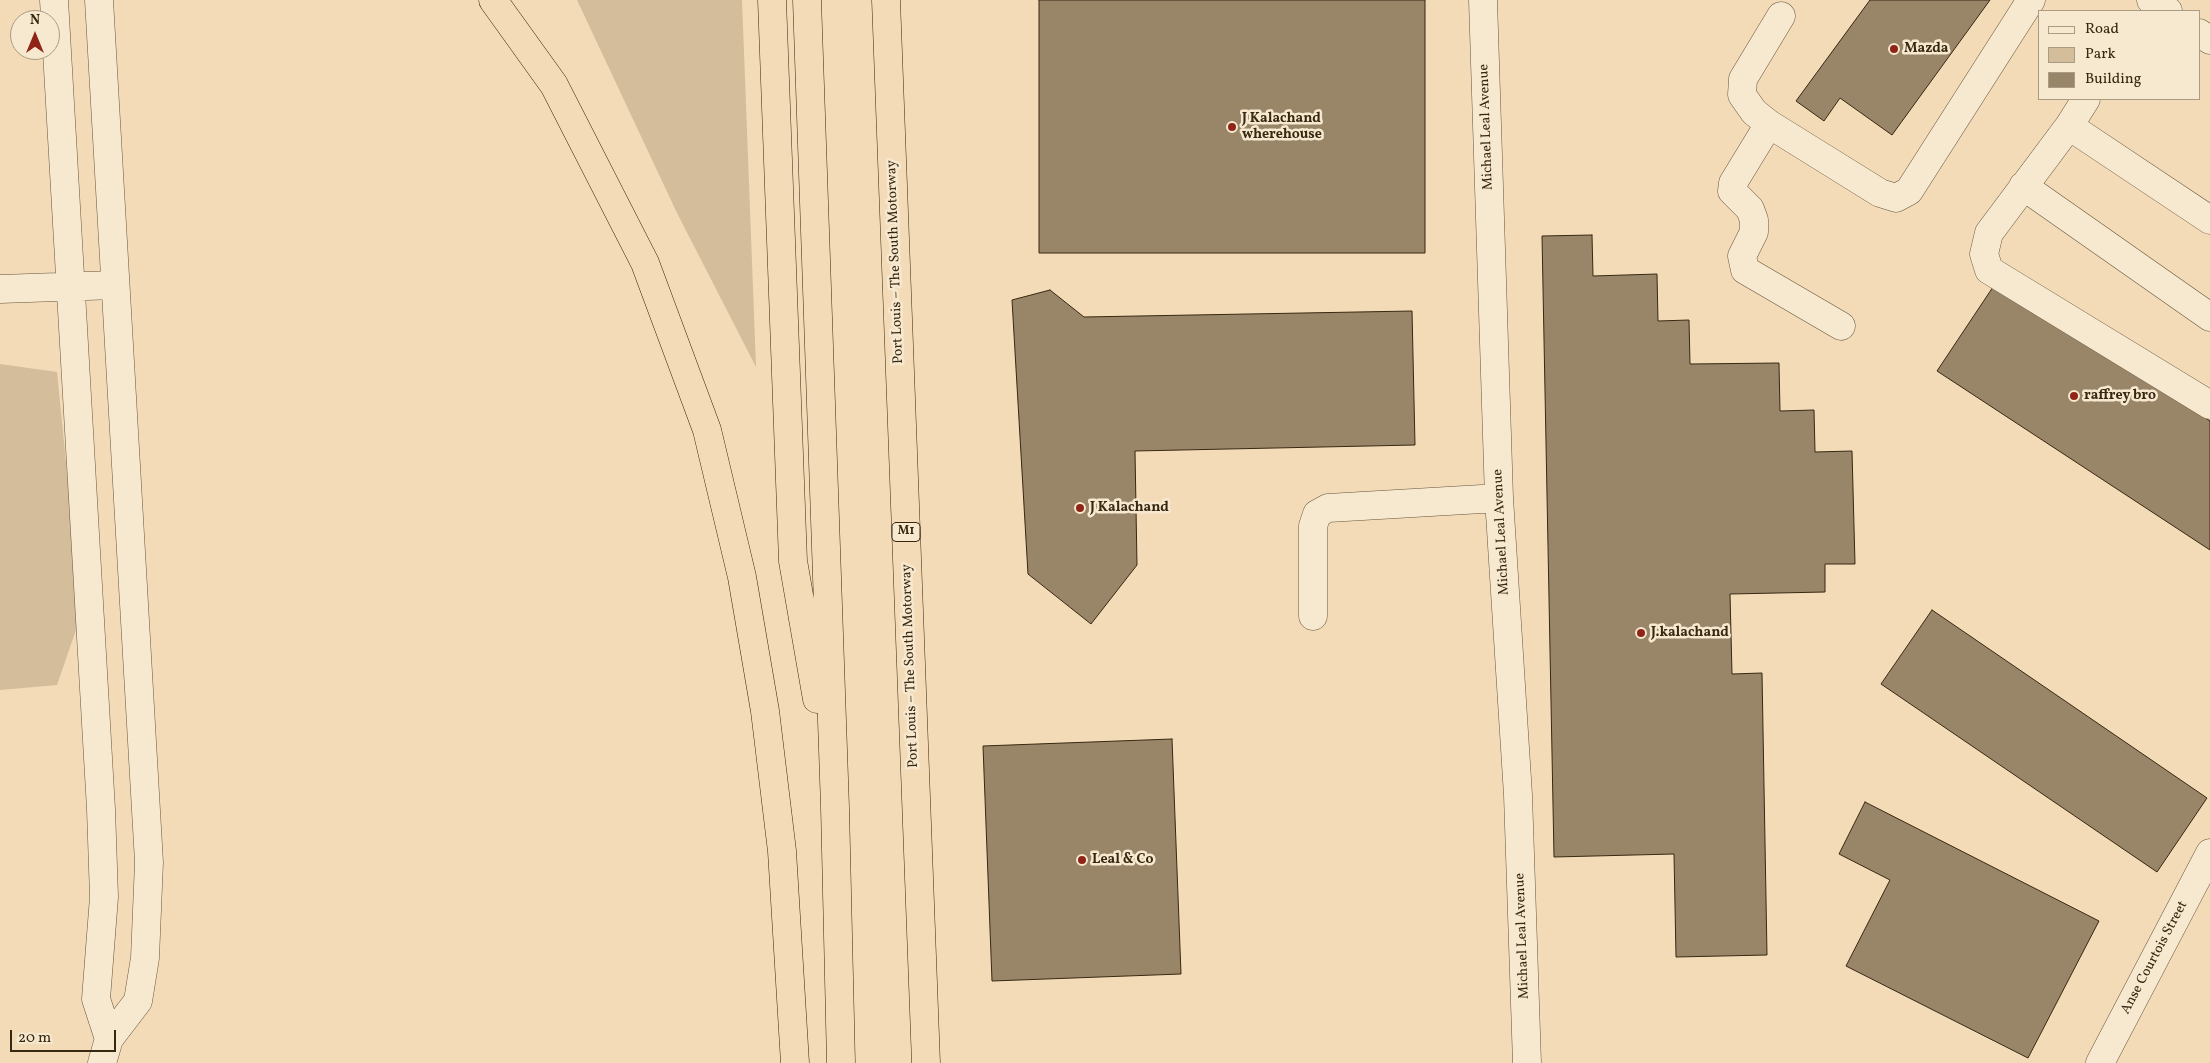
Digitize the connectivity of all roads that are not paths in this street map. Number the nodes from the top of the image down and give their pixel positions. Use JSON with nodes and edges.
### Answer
{"nodes":[{"id":1,"x":54,"y":0,"type":"edge"},
{"id":2,"x":100,"y":0,"type":"edge"},
{"id":3,"x":493,"y":0,"type":"edge"},
{"id":4,"x":772,"y":0,"type":"edge"},
{"id":5,"x":807,"y":0,"type":"edge"},
{"id":6,"x":886,"y":0,"type":"edge"},
{"id":7,"x":1483,"y":0,"type":"edge"},
{"id":8,"x":2031,"y":0,"type":"edge"},
{"id":9,"x":2150,"y":0,"type":"edge"},
{"id":10,"x":2166,"y":10,"type":"edge"},
{"id":11,"x":1781,"y":16,"type":"dead end"},
{"id":12,"x":2085,"y":100,"type":"edge"},
{"id":13,"x":1769,"y":124,"type":"junction"},
{"id":14,"x":2069,"y":126,"type":"junction"},
{"id":15,"x":2023,"y":186,"type":"junction"},
{"id":16,"x":2210,"y":220,"type":"edge"},
{"id":17,"x":115,"y":285,"type":"junction"},
{"id":18,"x":70,"y":286,"type":"junction"},
{"id":19,"x":0,"y":289,"type":"edge"},
{"id":20,"x":2210,"y":317,"type":"edge"},
{"id":21,"x":1841,"y":326,"type":"dead end"},
{"id":22,"x":2210,"y":405,"type":"edge"},
{"id":23,"x":1499,"y":498,"type":"junction"},
{"id":24,"x":1313,"y":616,"type":"dead end"},
{"id":25,"x":835,"y":807,"type":"junction"},
{"id":26,"x":2210,"y":853,"type":"edge"},
{"id":27,"x":106,"y":1051,"type":"edge"},
{"id":28,"x":795,"y":1063,"type":"edge"},
{"id":29,"x":841,"y":1063,"type":"edge"},
{"id":30,"x":926,"y":1063,"type":"edge"},
{"id":31,"x":1527,"y":1063,"type":"edge"},
{"id":32,"x":2100,"y":1063,"type":"edge"}],
"edges":[{"from":1,"to":18,"type":"street"},
{"from":2,"to":17,"type":"street"},
{"from":3,"to":28,"type":"highway"},
{"from":4,"to":25,"type":"highway"},
{"from":5,"to":25,"type":"highway"},
{"from":6,"to":30,"type":"highway","name":"Port Louis – The South Motorway","number":"M1"},
{"from":7,"to":23,"type":"street","name":"Michael Leal Avenue"},
{"from":8,"to":13,"type":"street"},
{"from":9,"to":10,"type":"street"},
{"from":11,"to":13,"type":"street"},
{"from":12,"to":14,"type":"street"},
{"from":13,"to":21,"type":"street"},
{"from":14,"to":15,"type":"street"},
{"from":14,"to":16,"type":"street"},
{"from":15,"to":20,"type":"street"},
{"from":15,"to":22,"type":"street"},
{"from":17,"to":18,"type":"street"},
{"from":17,"to":27,"type":"street"},
{"from":18,"to":19,"type":"street"},
{"from":18,"to":27,"type":"street"},
{"from":23,"to":24,"type":"street"},
{"from":23,"to":31,"type":"street","name":"Michael Leal Avenue"},
{"from":25,"to":29,"type":"highway"},
{"from":26,"to":32,"type":"street","name":"Anse Courtois Street"}]}
